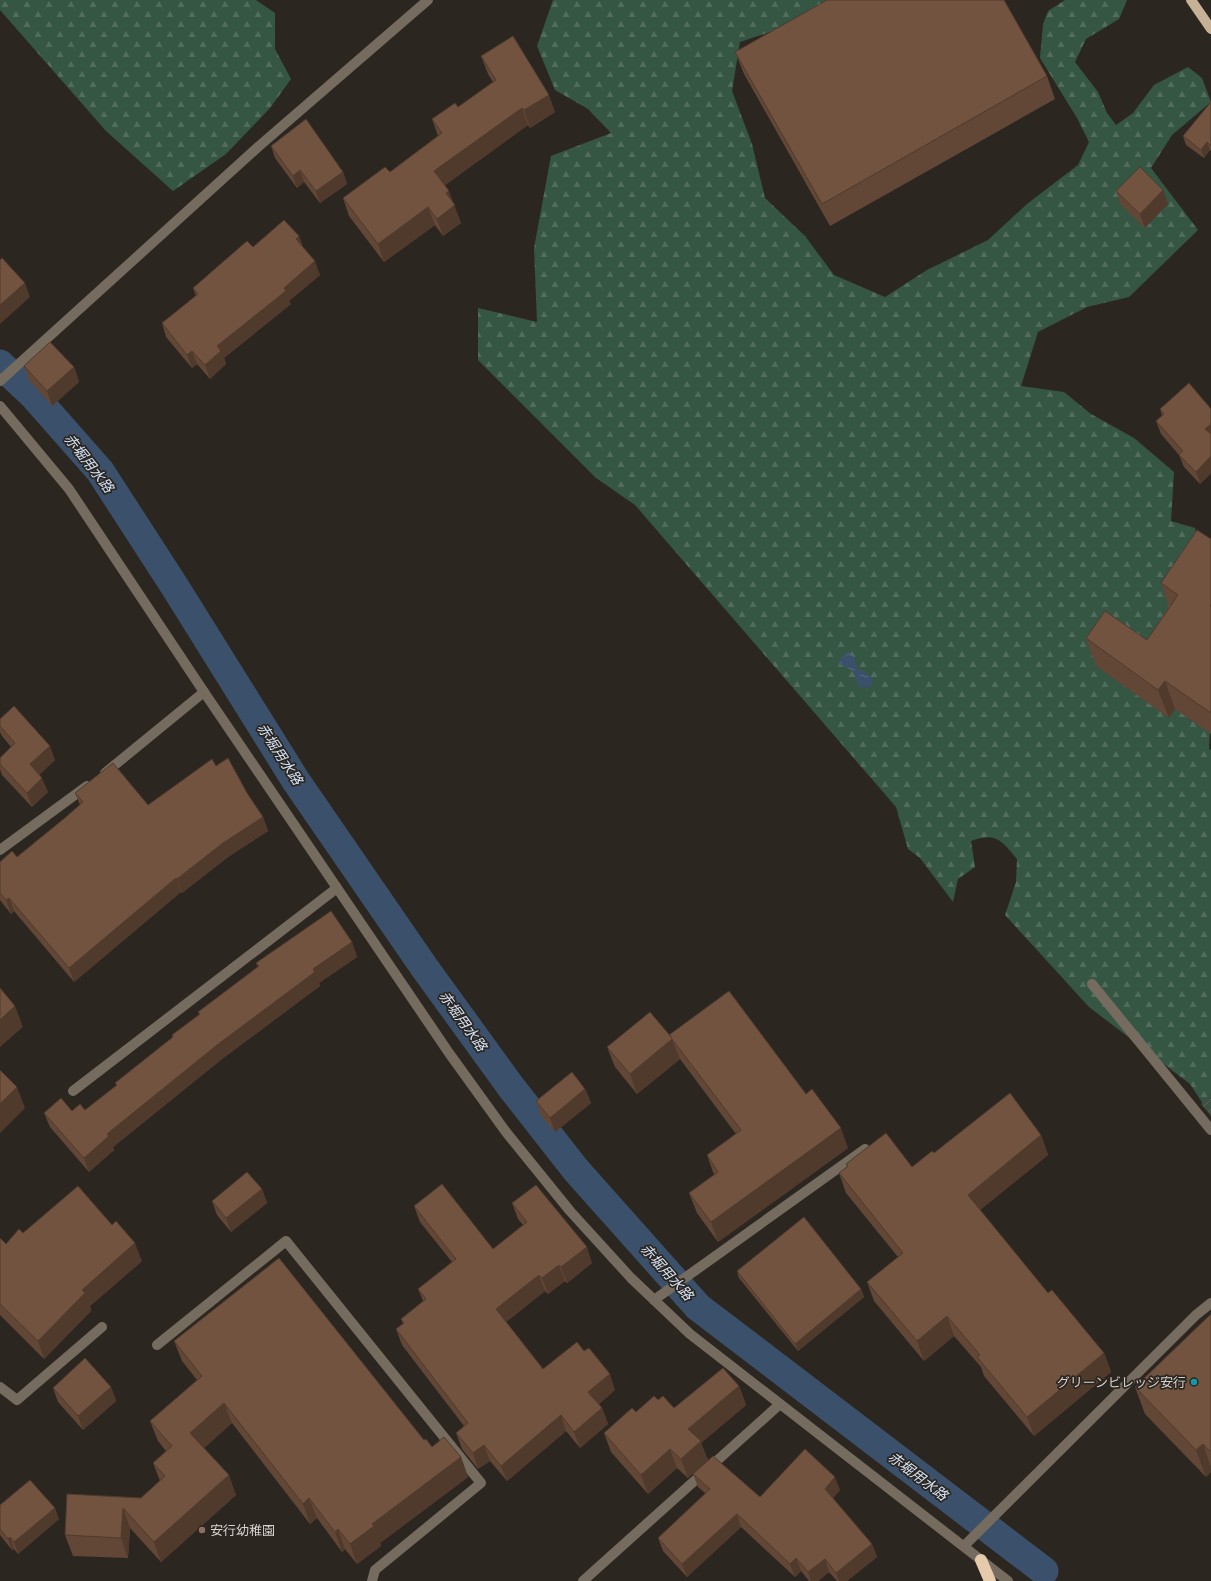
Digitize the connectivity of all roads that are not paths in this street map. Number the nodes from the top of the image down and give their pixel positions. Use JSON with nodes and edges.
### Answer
{"nodes":[{"id":1,"x":428,"y":0,"type":"edge"},
{"id":2,"x":1191,"y":0,"type":"edge"},
{"id":3,"x":1211,"y":29,"type":"edge"},
{"id":4,"x":0,"y":381,"type":"edge"},
{"id":5,"x":0,"y":406,"type":"edge"},
{"id":6,"x":204,"y":692,"type":"junction"},
{"id":7,"x":0,"y":850,"type":"edge"},
{"id":8,"x":337,"y":888,"type":"junction"},
{"id":9,"x":1092,"y":984,"type":"dead end"},
{"id":10,"x":73,"y":1091,"type":"dead end"},
{"id":11,"x":1211,"y":1130,"type":"edge"},
{"id":12,"x":865,"y":1149,"type":"edge"},
{"id":13,"x":654,"y":1300,"type":"junction"},
{"id":14,"x":1211,"y":1303,"type":"edge"},
{"id":15,"x":102,"y":1327,"type":"dead end"},
{"id":16,"x":157,"y":1345,"type":"dead end"},
{"id":17,"x":0,"y":1387,"type":"edge"},
{"id":18,"x":780,"y":1404,"type":"junction"},
{"id":19,"x":964,"y":1546,"type":"junction"},
{"id":20,"x":981,"y":1560,"type":"junction"},
{"id":21,"x":372,"y":1581,"type":"edge"},
{"id":22,"x":583,"y":1581,"type":"edge"},
{"id":23,"x":990,"y":1581,"type":"edge"},
{"id":24,"x":1008,"y":1581,"type":"edge"}],
"edges":[{"from":1,"to":4,"type":"street"},
{"from":2,"to":3,"type":"main road"},
{"from":5,"to":6,"type":"street"},
{"from":6,"to":7,"type":"street"},
{"from":6,"to":8,"type":"street"},
{"from":8,"to":10,"type":"street"},
{"from":8,"to":13,"type":"street"},
{"from":9,"to":11,"type":"street"},
{"from":12,"to":13,"type":"street"},
{"from":13,"to":18,"type":"street"},
{"from":14,"to":19,"type":"street"},
{"from":15,"to":17,"type":"street"},
{"from":16,"to":21,"type":"street"},
{"from":18,"to":19,"type":"street"},
{"from":18,"to":22,"type":"street"},
{"from":19,"to":20,"type":"street"},
{"from":20,"to":23,"type":"highway"},
{"from":20,"to":24,"type":"street"}]}
